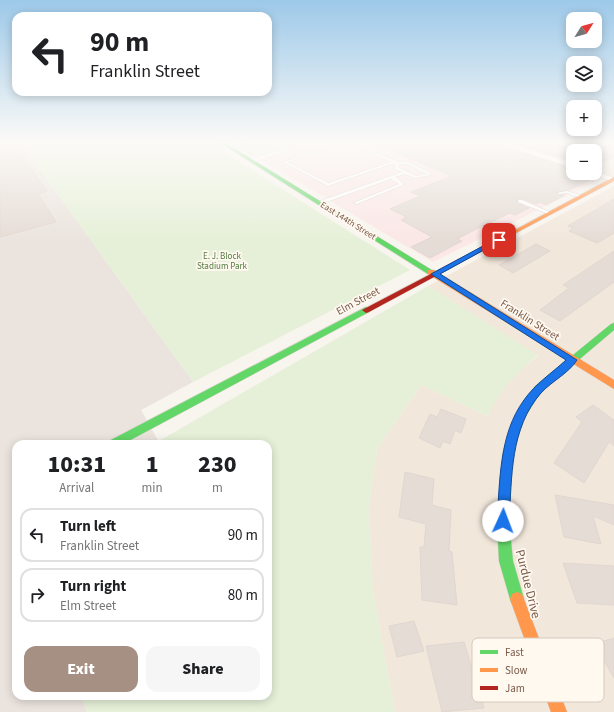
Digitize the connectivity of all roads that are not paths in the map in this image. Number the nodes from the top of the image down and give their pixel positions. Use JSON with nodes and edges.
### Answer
{"nodes":[{"id":1,"x":274,"y":175,"type":"edge"},
{"id":2,"x":310,"y":175,"type":"edge"},
{"id":3,"x":357,"y":175,"type":"edge"},
{"id":4,"x":396,"y":175,"type":"edge"},
{"id":5,"x":410,"y":175,"type":"edge"},
{"id":6,"x":427,"y":175,"type":"edge"},
{"id":7,"x":602,"y":176,"type":"edge"},
{"id":8,"x":391,"y":177,"type":"junction"},
{"id":9,"x":613,"y":180,"type":"edge"},
{"id":10,"x":559,"y":193,"type":"dead end"},
{"id":11,"x":581,"y":197,"type":"junction"},
{"id":12,"x":520,"y":201,"type":"dead end"},
{"id":13,"x":541,"y":202,"type":"dead end"},
{"id":14,"x":319,"y":203,"type":"junction"},
{"id":15,"x":356,"y":203,"type":"dead end"},
{"id":16,"x":534,"y":206,"type":"junction"},
{"id":17,"x":550,"y":213,"type":"junction"},
{"id":18,"x":434,"y":274,"type":"junction"},
{"id":19,"x":614,"y":326,"type":"edge"},
{"id":20,"x":573,"y":360,"type":"junction"},
{"id":21,"x":614,"y":385,"type":"edge"},
{"id":22,"x":121,"y":440,"type":"edge"},
{"id":23,"x":530,"y":638,"type":"edge"},
{"id":24,"x":555,"y":702,"type":"edge"},
{"id":25,"x":559,"y":712,"type":"edge"}],
"edges":[{"from":1,"to":14,"type":"street","name":"East 144th Street"},
{"from":2,"to":3,"type":"lane"},
{"from":4,"to":8,"type":"lane"},
{"from":5,"to":6,"type":"lane"},
{"from":7,"to":9,"type":"street"},
{"from":8,"to":14,"type":"lane"},
{"from":8,"to":15,"type":"lane"},
{"from":9,"to":11,"type":"street","name":"Elm Street"},
{"from":10,"to":11,"type":"lane"},
{"from":11,"to":17,"type":"street","name":"Elm Street"},
{"from":12,"to":16,"type":"lane"},
{"from":13,"to":16,"type":"lane"},
{"from":14,"to":18,"type":"street","name":"East 144th Street"},
{"from":16,"to":17,"type":"lane"},
{"from":17,"to":18,"type":"street","name":"Elm Street"},
{"from":18,"to":20,"type":"street","name":"Franklin Street"},
{"from":18,"to":22,"type":"street","name":"Elm Street"},
{"from":19,"to":20,"type":"street","name":"Purdue Drive"},
{"from":20,"to":21,"type":"street","name":"Franklin Street"},
{"from":20,"to":23,"type":"street","name":"Purdue Drive"},
{"from":24,"to":25,"type":"street","name":"Purdue Drive"}]}
